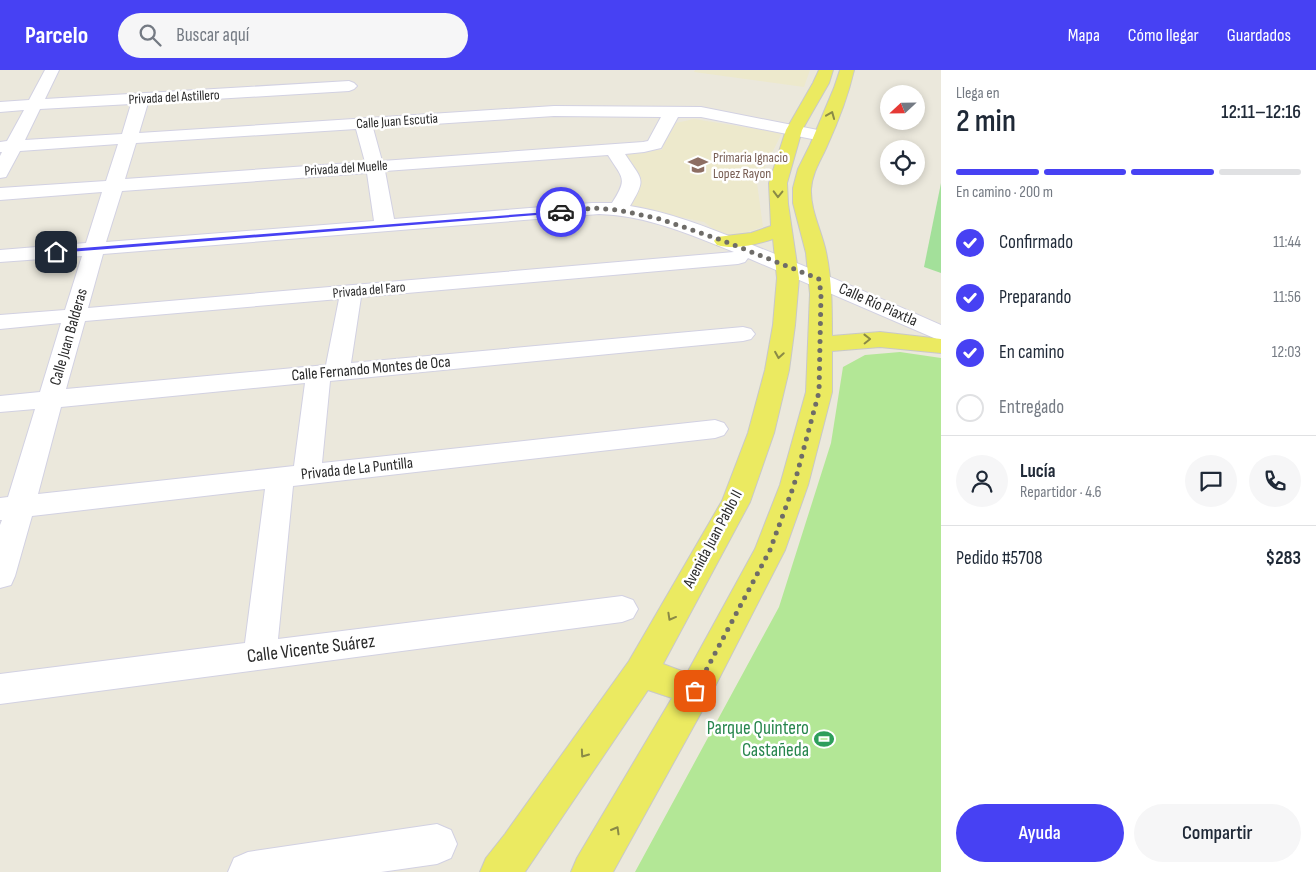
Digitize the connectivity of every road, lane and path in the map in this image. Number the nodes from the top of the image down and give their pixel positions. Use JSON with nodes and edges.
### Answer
{"nodes":[{"id":1,"x":52,"y":70,"type":"edge"},
{"id":2,"x":826,"y":70,"type":"edge"},
{"id":3,"x":846,"y":70,"type":"edge"},
{"id":4,"x":349,"y":86,"type":"dead end"},
{"id":5,"x":246,"y":92,"type":"junction"},
{"id":6,"x":140,"y":98,"type":"junction"},
{"id":7,"x":34,"y":105,"type":"junction"},
{"id":8,"x":0,"y":107,"type":"edge"},
{"id":9,"x":672,"y":112,"type":"junction"},
{"id":10,"x":363,"y":123,"type":"junction"},
{"id":11,"x":794,"y":130,"type":"junction"},
{"id":12,"x":245,"y":131,"type":"junction"},
{"id":13,"x":822,"y":136,"type":"junction"},
{"id":14,"x":129,"y":138,"type":"junction"},
{"id":15,"x":7,"y":147,"type":"edge"},
{"id":16,"x":614,"y":150,"type":"junction"},
{"id":17,"x":375,"y":166,"type":"junction"},
{"id":18,"x":0,"y":173,"type":"edge"},
{"id":19,"x":114,"y":185,"type":"junction"},
{"id":20,"x":0,"y":194,"type":"edge"},
{"id":21,"x":618,"y":210,"type":"junction"},
{"id":22,"x":566,"y":212,"type":"junction"},
{"id":23,"x":384,"y":226,"type":"junction"},
{"id":24,"x":782,"y":229,"type":"junction"},
{"id":25,"x":724,"y":241,"type":"junction"},
{"id":26,"x":94,"y":249,"type":"junction"},
{"id":27,"x":0,"y":256,"type":"edge"},
{"id":28,"x":738,"y":258,"type":"junction"},
{"id":29,"x":787,"y":272,"type":"junction"},
{"id":30,"x":820,"y":286,"type":"junction"},
{"id":31,"x":351,"y":292,"type":"junction"},
{"id":32,"x":76,"y":316,"type":"junction"},
{"id":33,"x":0,"y":322,"type":"edge"},
{"id":34,"x":743,"y":334,"type":"dead end"},
{"id":35,"x":941,"y":334,"type":"edge"},
{"id":36,"x":819,"y":346,"type":"junction"},
{"id":37,"x":941,"y":346,"type":"edge"},
{"id":38,"x":328,"y":373,"type":"junction"},
{"id":39,"x":51,"y":399,"type":"junction"},
{"id":40,"x":0,"y":404,"type":"edge"},
{"id":41,"x":715,"y":429,"type":"dead end"},
{"id":42,"x":294,"y":476,"type":"junction"},
{"id":43,"x":10,"y":508,"type":"edge"},
{"id":44,"x":0,"y":576,"type":"edge"},
{"id":45,"x":622,"y":609,"type":"dead end"},
{"id":46,"x":260,"y":655,"type":"junction"},
{"id":47,"x":641,"y":672,"type":"junction"},
{"id":48,"x":0,"y":688,"type":"edge"},
{"id":49,"x":695,"y":691,"type":"junction"},
{"id":50,"x":436,"y":844,"type":"dead end"},
{"id":51,"x":248,"y":872,"type":"edge"},
{"id":52,"x":500,"y":872,"type":"edge"},
{"id":53,"x":591,"y":872,"type":"edge"}],
"edges":[{"from":1,"to":7,"type":"street"},
{"from":2,"to":11,"type":"main road","name":"Avenida Juan Pablo II"},
{"from":13,"to":3,"type":"main road","one_way":true},
{"from":4,"to":5,"type":"street","name":"Privada del Astillero"},
{"from":5,"to":6,"type":"street","name":"Privada del Astillero"},
{"from":5,"to":12,"type":"street"},
{"from":6,"to":7,"type":"street","name":"Privada del Astillero"},
{"from":6,"to":14,"type":"street","name":"Calle Juan Balderas"},
{"from":7,"to":8,"type":"street","name":"Privada del Astillero"},
{"from":7,"to":15,"type":"street"},
{"from":9,"to":10,"type":"street","name":"Calle Juan Escutia"},
{"from":9,"to":11,"type":"street","name":"Calle Juan Escutia"},
{"from":9,"to":16,"type":"street","name":"Privada del Muelle"},
{"from":10,"to":12,"type":"street","name":"Calle Juan Escutia"},
{"from":10,"to":17,"type":"street"},
{"from":11,"to":13,"type":"street"},
{"from":11,"to":24,"type":"main road","name":"Avenida Juan Pablo II","one_way":true},
{"from":12,"to":14,"type":"street","name":"Calle Juan Escutia"},
{"from":13,"to":30,"type":"main road"},
{"from":14,"to":15,"type":"street","name":"Calle Juan Escutia"},
{"from":14,"to":19,"type":"street","name":"Calle Juan Balderas"},
{"from":15,"to":18,"type":"street"},
{"from":16,"to":17,"type":"street","name":"Privada del Muelle"},
{"from":16,"to":21,"type":"street"},
{"from":17,"to":19,"type":"street","name":"Privada del Muelle"},
{"from":17,"to":23,"type":"street"},
{"from":19,"to":20,"type":"street","name":"Privada del Muelle"},
{"from":19,"to":26,"type":"street","name":"Calle Juan Balderas"},
{"from":21,"to":22,"type":"street"},
{"from":21,"to":25,"type":"street"},
{"from":22,"to":23,"type":"street"},
{"from":22,"to":28,"type":"street"},
{"from":23,"to":26,"type":"street"},
{"from":24,"to":25,"type":"main road"},
{"from":24,"to":29,"type":"main road","name":"Avenida Juan Pablo II"},
{"from":25,"to":29,"type":"street"},
{"from":26,"to":27,"type":"street"},
{"from":26,"to":32,"type":"street","name":"Calle Juan Balderas"},
{"from":28,"to":29,"type":"street"},
{"from":28,"to":31,"type":"street","name":"Privada del Faro"},
{"from":29,"to":30,"type":"street","name":"Calle Río Piaxtla"},
{"from":29,"to":47,"type":"main road","name":"Avenida Juan Pablo II","one_way":true},
{"from":30,"to":35,"type":"street","name":"Calle Río Piaxtla"},
{"from":30,"to":36,"type":"main road"},
{"from":30,"to":37,"type":"street","name":"Calle Río Piaxtla"},
{"from":31,"to":32,"type":"street","name":"Privada del Faro"},
{"from":31,"to":38,"type":"street"},
{"from":32,"to":33,"type":"street","name":"Privada del Faro"},
{"from":32,"to":39,"type":"street","name":"Calle Juan Balderas"},
{"from":34,"to":38,"type":"street","name":"Calle Fernando Montes de Oca"},
{"from":36,"to":37,"type":"main road","one_way":true},
{"from":36,"to":49,"type":"main road"},
{"from":38,"to":39,"type":"street","name":"Calle Fernando Montes de Oca"},
{"from":38,"to":42,"type":"street"},
{"from":39,"to":40,"type":"street","name":"Calle Fernando Montes de Oca"},
{"from":39,"to":43,"type":"street","name":"Calle Juan Balderas"},
{"from":41,"to":42,"type":"street","name":"Privada de La Puntilla"},
{"from":42,"to":43,"type":"street","name":"Privada de La Puntilla"},
{"from":42,"to":46,"type":"street"},
{"from":43,"to":44,"type":"street","name":"Calle Juan Balderas"},
{"from":45,"to":46,"type":"street","name":"Calle Vicente Suárez"},
{"from":46,"to":48,"type":"street","name":"Calle Vicente Suárez"},
{"from":47,"to":49,"type":"main road"},
{"from":47,"to":52,"type":"main road","name":"Avenida Juan Pablo II","one_way":true},
{"from":53,"to":49,"type":"main road","one_way":true},
{"from":50,"to":51,"type":"street"}]}
